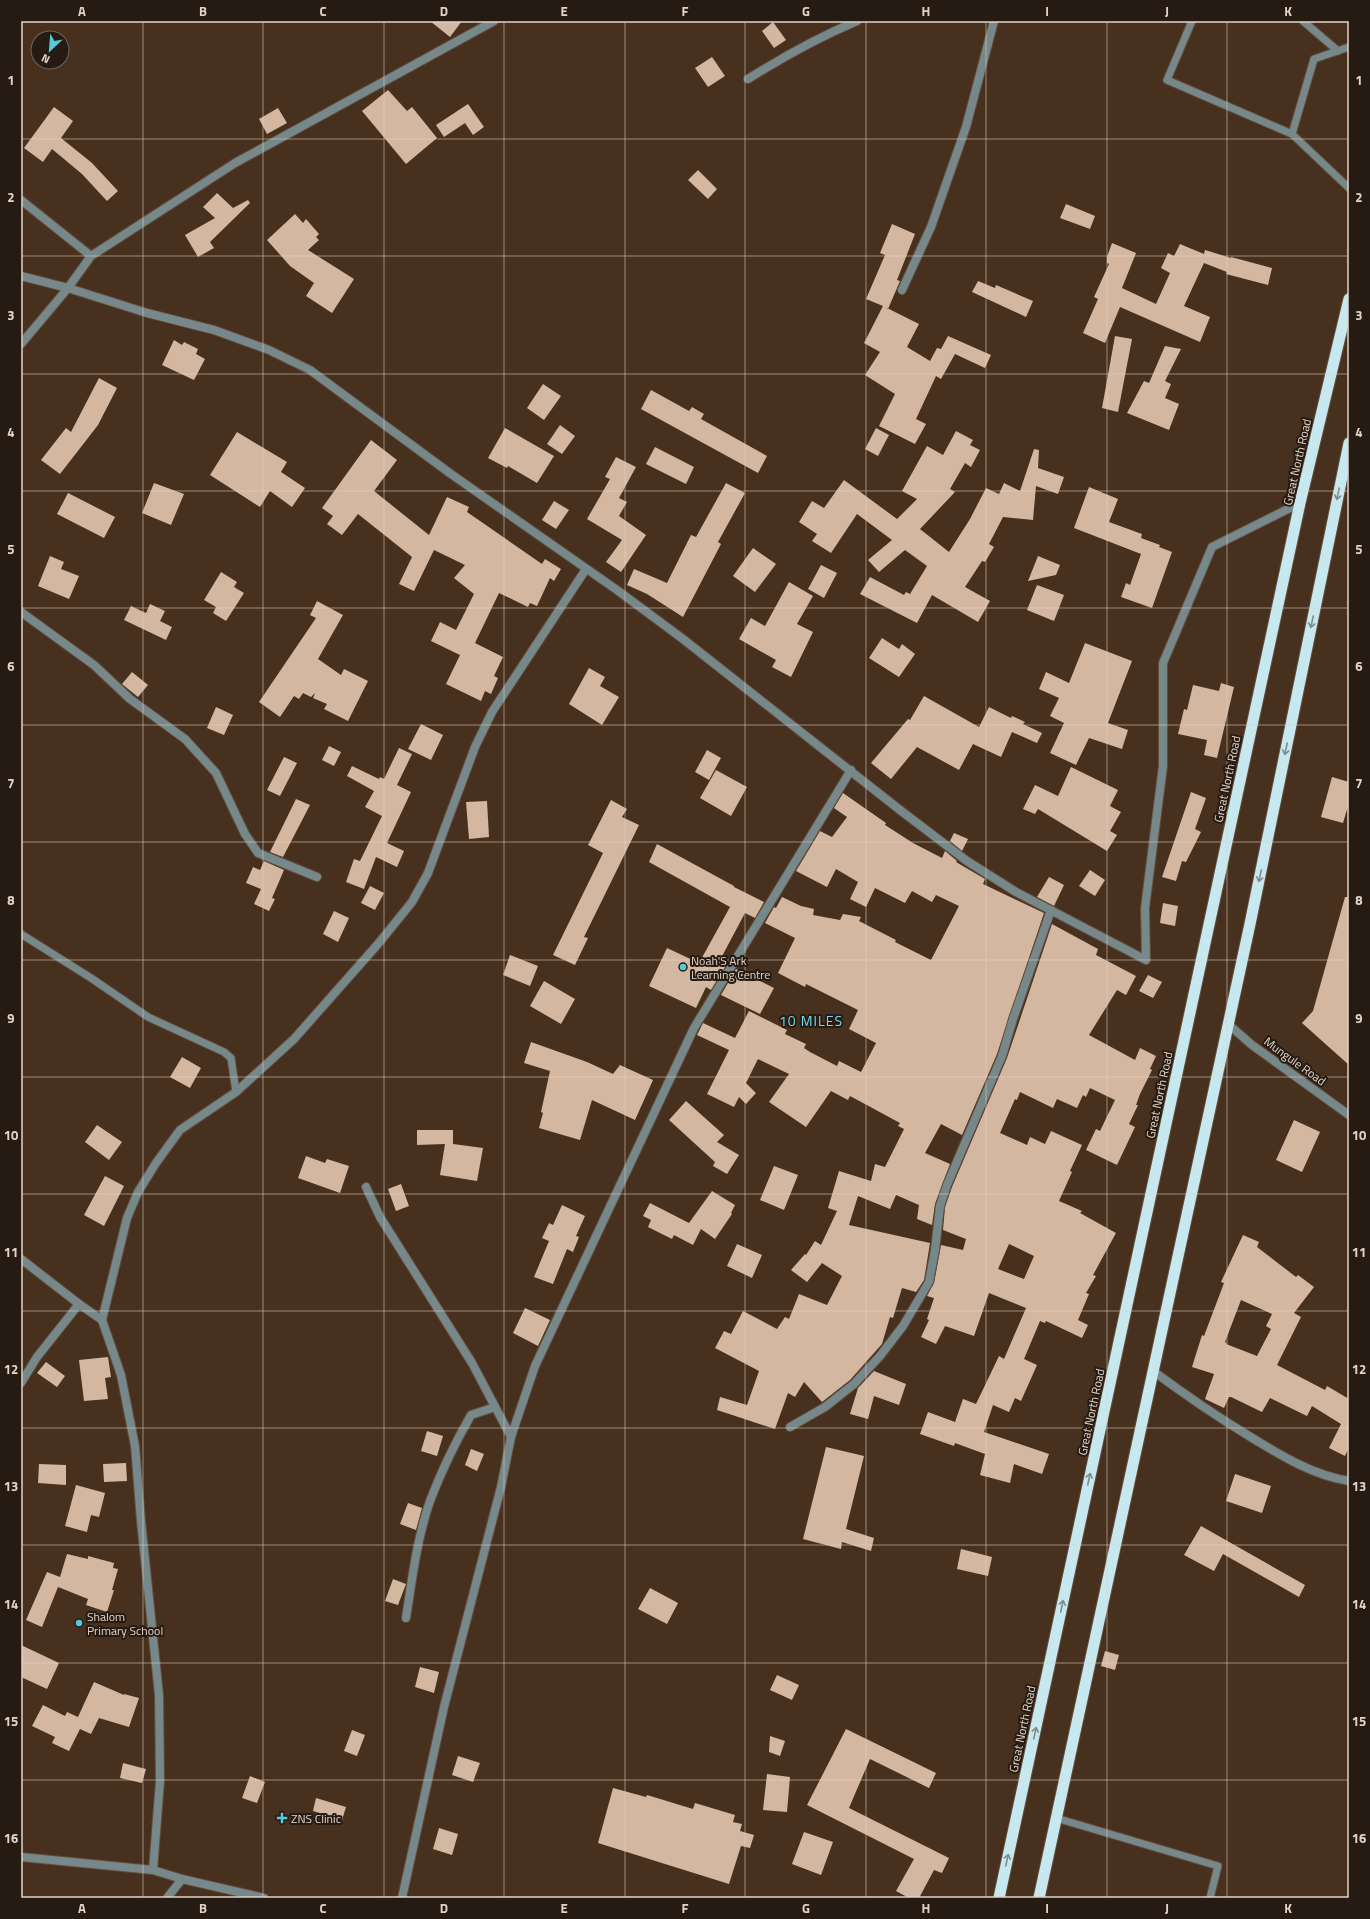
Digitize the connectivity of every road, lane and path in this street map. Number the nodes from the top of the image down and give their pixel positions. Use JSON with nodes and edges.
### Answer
{"nodes":[{"id":1,"x":494,"y":21,"type":"edge"},
{"id":2,"x":857,"y":21,"type":"edge"},
{"id":3,"x":994,"y":21,"type":"edge"},
{"id":4,"x":1192,"y":21,"type":"edge"},
{"id":5,"x":1302,"y":21,"type":"edge"},
{"id":6,"x":1349,"y":47,"type":"edge"},
{"id":7,"x":1338,"y":51,"type":"junction"},
{"id":8,"x":748,"y":79,"type":"dead end"},
{"id":9,"x":1292,"y":134,"type":"junction"},
{"id":10,"x":1349,"y":188,"type":"edge"},
{"id":11,"x":21,"y":200,"type":"edge"},
{"id":12,"x":91,"y":256,"type":"junction"},
{"id":13,"x":21,"y":276,"type":"edge"},
{"id":14,"x":68,"y":288,"type":"junction"},
{"id":15,"x":902,"y":290,"type":"dead end"},
{"id":16,"x":1349,"y":299,"type":"edge"},
{"id":17,"x":21,"y":344,"type":"edge"},
{"id":18,"x":1349,"y":443,"type":"edge"},
{"id":19,"x":1300,"y":503,"type":"junction"},
{"id":20,"x":586,"y":569,"type":"junction"},
{"id":21,"x":21,"y":612,"type":"edge"},
{"id":22,"x":851,"y":770,"type":"junction"},
{"id":23,"x":317,"y":877,"type":"dead end"},
{"id":24,"x":1051,"y":910,"type":"junction"},
{"id":25,"x":21,"y":934,"type":"edge"},
{"id":26,"x":1228,"y":1024,"type":"junction"},
{"id":27,"x":236,"y":1092,"type":"junction"},
{"id":28,"x":1349,"y":1115,"type":"edge"},
{"id":29,"x":366,"y":1187,"type":"dead end"},
{"id":30,"x":21,"y":1259,"type":"edge"},
{"id":31,"x":79,"y":1304,"type":"junction"},
{"id":32,"x":102,"y":1320,"type":"junction"},
{"id":33,"x":1153,"y":1371,"type":"junction"},
{"id":34,"x":21,"y":1383,"type":"edge"},
{"id":35,"x":495,"y":1407,"type":"junction"},
{"id":36,"x":790,"y":1427,"type":"dead end"},
{"id":37,"x":511,"y":1437,"type":"junction"},
{"id":38,"x":1349,"y":1481,"type":"edge"},
{"id":39,"x":406,"y":1618,"type":"dead end"},
{"id":40,"x":1056,"y":1818,"type":"junction"},
{"id":41,"x":21,"y":1857,"type":"edge"},
{"id":42,"x":153,"y":1870,"type":"junction"},
{"id":43,"x":182,"y":1879,"type":"junction"},
{"id":44,"x":167,"y":1898,"type":"edge"},
{"id":45,"x":264,"y":1898,"type":"edge"},
{"id":46,"x":402,"y":1898,"type":"edge"},
{"id":47,"x":999,"y":1898,"type":"edge"},
{"id":48,"x":1039,"y":1898,"type":"edge"},
{"id":49,"x":1210,"y":1898,"type":"edge"}],
"edges":[{"from":1,"to":12,"type":"street"},
{"from":2,"to":8,"type":"street"},
{"from":3,"to":15,"type":"street"},
{"from":4,"to":9,"type":"lane"},
{"from":5,"to":7,"type":"lane"},
{"from":6,"to":7,"type":"lane"},
{"from":7,"to":9,"type":"lane"},
{"from":9,"to":10,"type":"lane"},
{"from":11,"to":12,"type":"street"},
{"from":12,"to":14,"type":"street"},
{"from":13,"to":14,"type":"street"},
{"from":14,"to":17,"type":"street"},
{"from":14,"to":20,"type":"street"},
{"from":16,"to":19,"type":"highway","name":"Great North Road"},
{"from":18,"to":26,"type":"highway","one_way":true},
{"from":19,"to":24,"type":"street"},
{"from":47,"to":19,"type":"highway","name":"Great North Road","one_way":true},
{"from":20,"to":22,"type":"street"},
{"from":20,"to":27,"type":"street"},
{"from":21,"to":23,"type":"street"},
{"from":22,"to":24,"type":"street"},
{"from":22,"to":37,"type":"street"},
{"from":24,"to":36,"type":"street"},
{"from":25,"to":27,"type":"lane"},
{"from":26,"to":28,"type":"street","name":"Mungule Road"},
{"from":26,"to":33,"type":"highway"},
{"from":27,"to":32,"type":"street"},
{"from":29,"to":35,"type":"street"},
{"from":30,"to":31,"type":"street"},
{"from":31,"to":32,"type":"street"},
{"from":31,"to":34,"type":"street"},
{"from":32,"to":42,"type":"street"},
{"from":33,"to":38,"type":"street"},
{"from":33,"to":40,"type":"highway"},
{"from":35,"to":37,"type":"street"},
{"from":35,"to":39,"type":"street"},
{"from":37,"to":46,"type":"street"},
{"from":40,"to":48,"type":"highway"},
{"from":40,"to":49,"type":"lane"},
{"from":41,"to":42,"type":"street"},
{"from":42,"to":43,"type":"street"},
{"from":43,"to":44,"type":"street"},
{"from":43,"to":45,"type":"street"}]}
